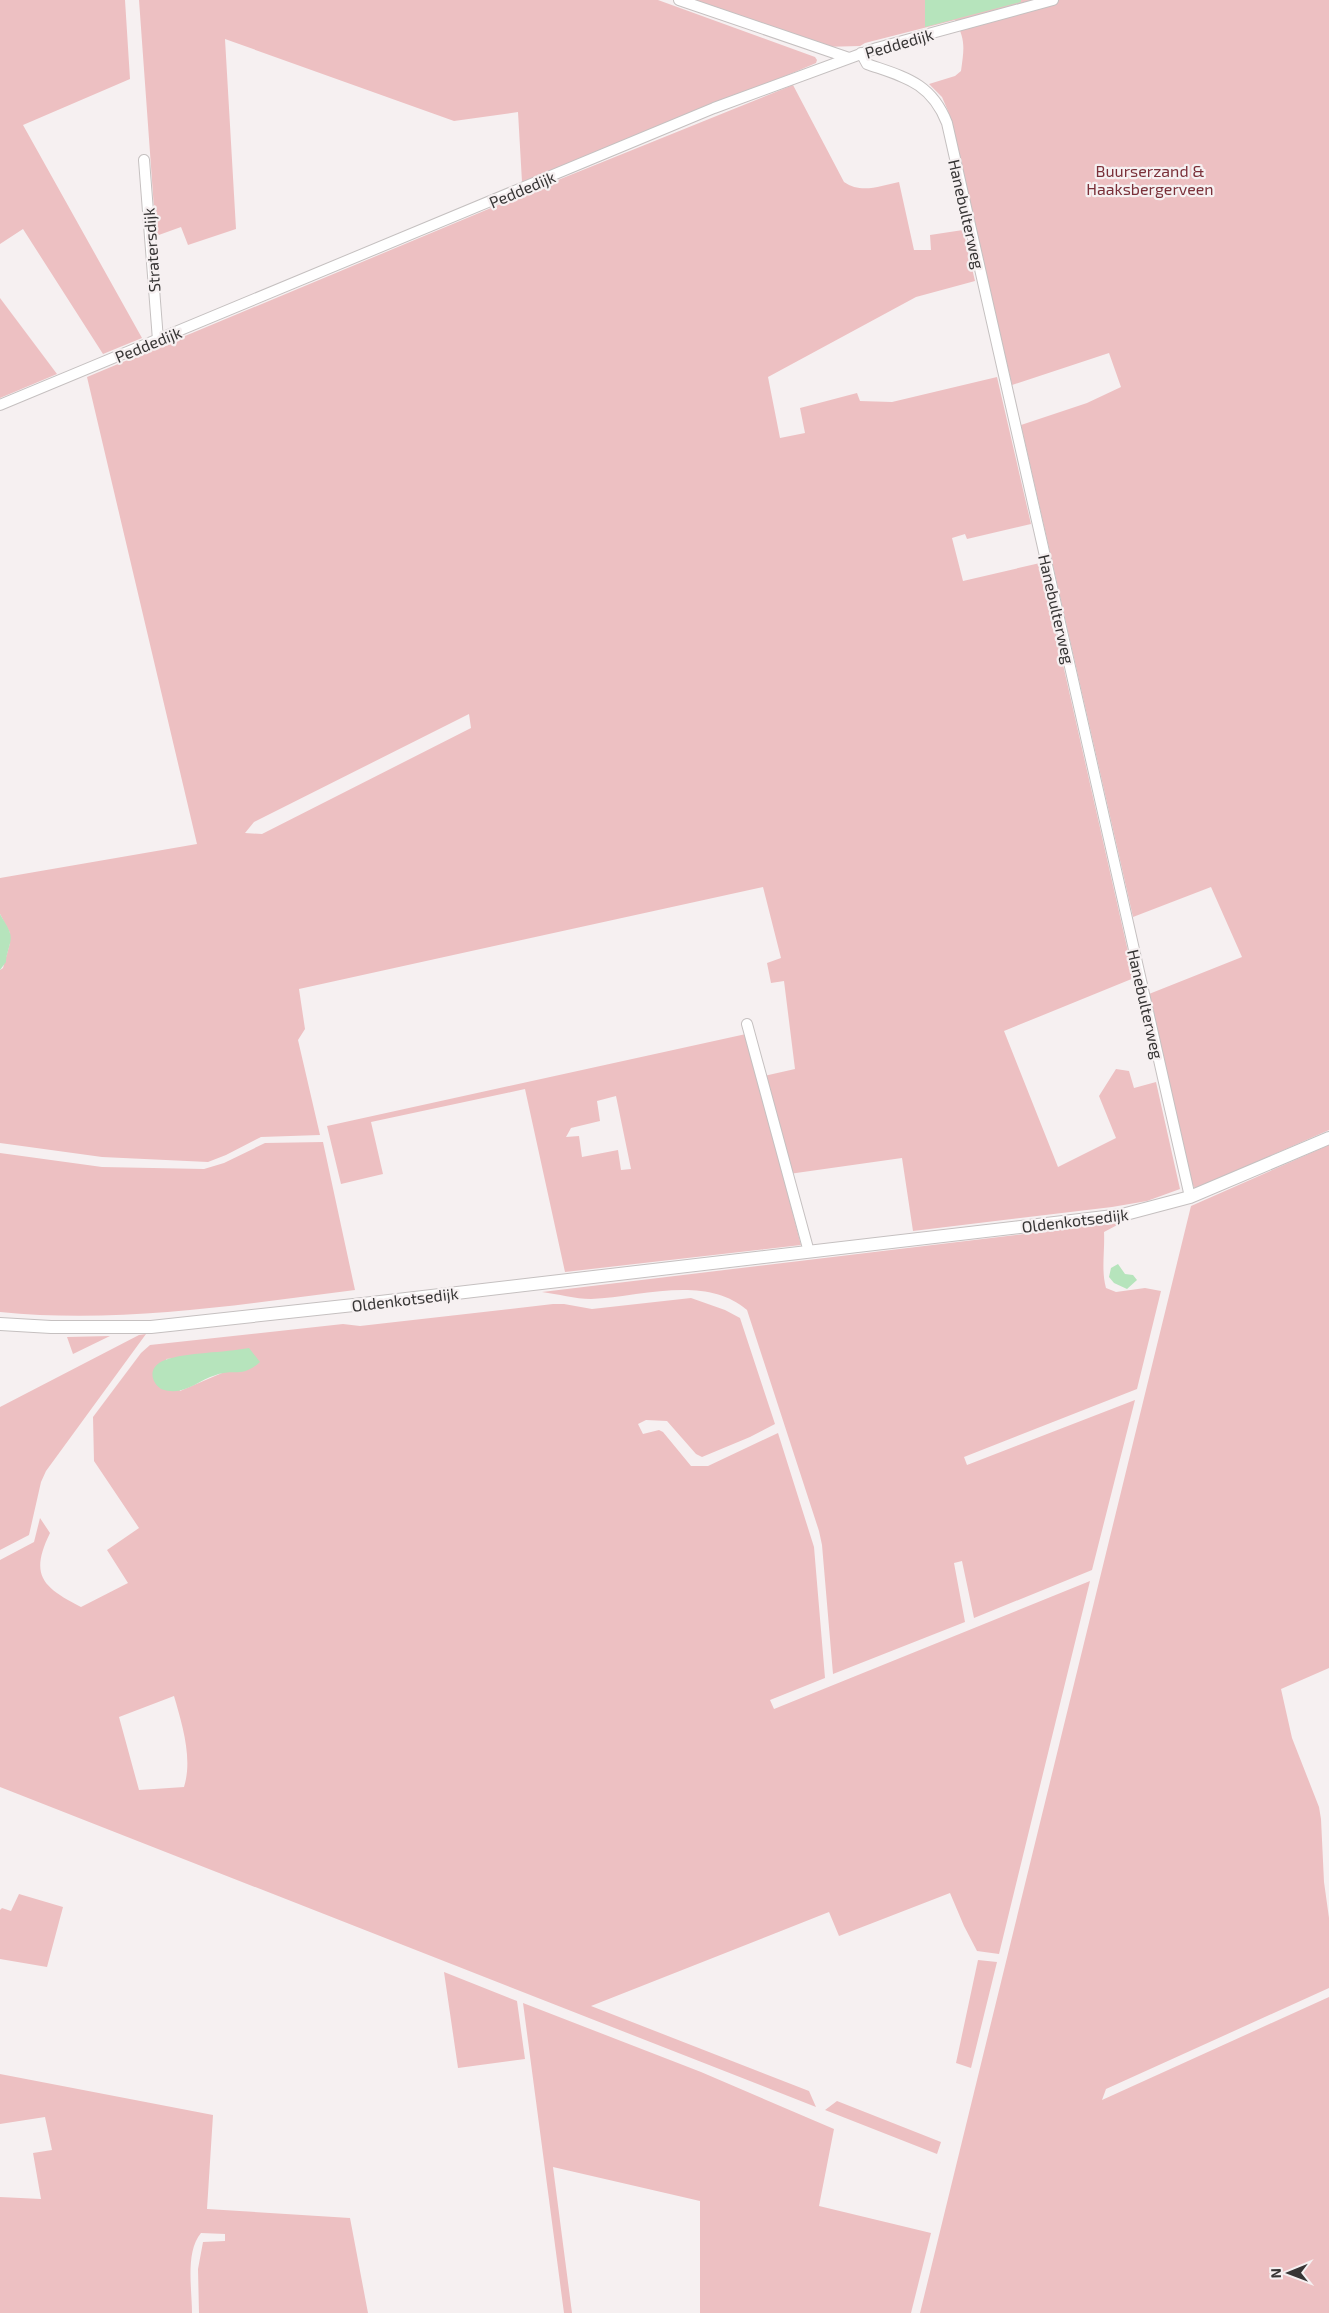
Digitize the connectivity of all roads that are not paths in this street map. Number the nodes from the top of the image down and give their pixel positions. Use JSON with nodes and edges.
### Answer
{"nodes":[{"id":1,"x":679,"y":0,"type":"edge"},
{"id":2,"x":1053,"y":0,"type":"edge"},
{"id":3,"x":861,"y":53,"type":"junction"},
{"id":4,"x":847,"y":58,"type":"junction"},
{"id":5,"x":867,"y":64,"type":"junction"},
{"id":6,"x":144,"y":160,"type":"dead end"},
{"id":7,"x":158,"y":340,"type":"junction"},
{"id":8,"x":0,"y":405,"type":"edge"},
{"id":9,"x":747,"y":1024,"type":"dead end"},
{"id":10,"x":1329,"y":1138,"type":"edge"},
{"id":11,"x":1190,"y":1197,"type":"junction"},
{"id":12,"x":809,"y":1252,"type":"junction"},
{"id":13,"x":0,"y":1324,"type":"edge"}],
"edges":[{"from":1,"to":4,"type":"street","name":"Hanebulterweg"},
{"from":2,"to":3,"type":"street","name":"Peddedijk"},
{"from":3,"to":4,"type":"street","name":"Peddedijk"},
{"from":3,"to":5,"type":"street"},
{"from":4,"to":5,"type":"street","name":"Hanebulterweg"},
{"from":4,"to":7,"type":"street","name":"Peddedijk"},
{"from":5,"to":11,"type":"street","name":"Hanebulterweg"},
{"from":6,"to":7,"type":"street","name":"Stratersdijk"},
{"from":7,"to":8,"type":"street","name":"Peddedijk"},
{"from":9,"to":12,"type":"street"},
{"from":10,"to":11,"type":"street","name":"Oldenkotsedijk"},
{"from":11,"to":12,"type":"street","name":"Oldenkotsedijk"},
{"from":12,"to":13,"type":"street","name":"Oldenkotsedijk"}]}
